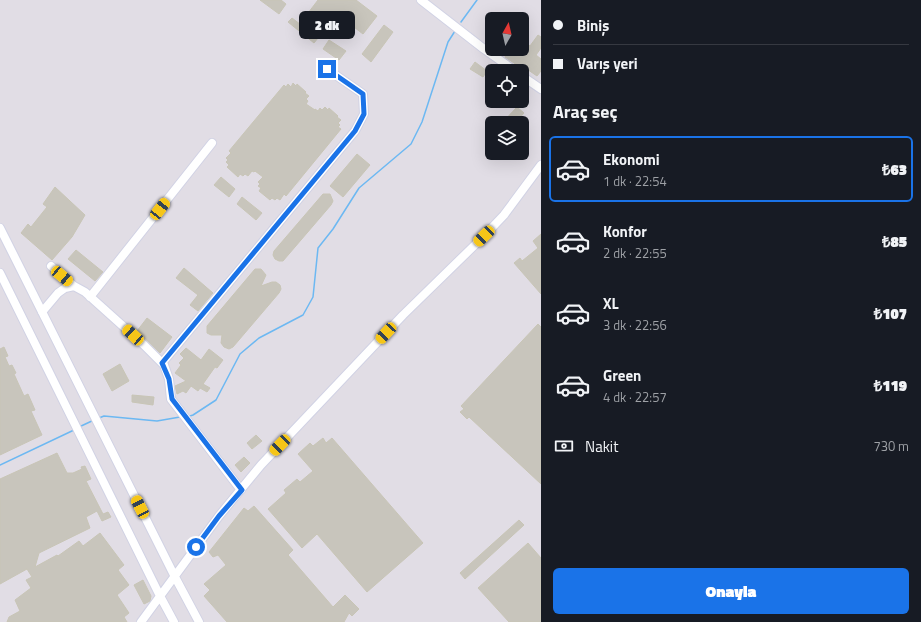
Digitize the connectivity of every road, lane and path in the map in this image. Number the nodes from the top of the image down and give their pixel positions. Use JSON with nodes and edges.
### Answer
{"nodes":[{"id":1,"x":421,"y":0,"type":"edge"},
{"id":2,"x":505,"y":64,"type":"edge"},
{"id":3,"x":327,"y":69,"type":"dead end"},
{"id":4,"x":529,"y":81,"type":"edge"},
{"id":5,"x":541,"y":89,"type":"edge"},
{"id":6,"x":212,"y":143,"type":"dead end"},
{"id":7,"x":541,"y":165,"type":"edge"},
{"id":8,"x":0,"y":228,"type":"edge"},
{"id":9,"x":51,"y":266,"type":"dead end"},
{"id":10,"x":0,"y":273,"type":"edge"},
{"id":11,"x":74,"y":286,"type":"junction"},
{"id":12,"x":90,"y":297,"type":"junction"},
{"id":13,"x":42,"y":312,"type":"junction"},
{"id":14,"x":162,"y":363,"type":"junction"},
{"id":15,"x":242,"y":490,"type":"junction"},
{"id":16,"x":175,"y":577,"type":"junction"},
{"id":17,"x":160,"y":596,"type":"junction"},
{"id":18,"x":141,"y":622,"type":"edge"},
{"id":19,"x":174,"y":622,"type":"edge"},
{"id":20,"x":199,"y":622,"type":"edge"}],
"edges":[{"from":1,"to":2,"type":"street"},
{"from":3,"to":14,"type":"street"},
{"from":4,"to":5,"type":"street"},
{"from":6,"to":12,"type":"street"},
{"from":7,"to":15,"type":"street"},
{"from":8,"to":13,"type":"street"},
{"from":9,"to":11,"type":"street"},
{"from":10,"to":17,"type":"street"},
{"from":11,"to":12,"type":"street"},
{"from":11,"to":13,"type":"street"},
{"from":12,"to":14,"type":"street"},
{"from":13,"to":16,"type":"street"},
{"from":14,"to":15,"type":"street"},
{"from":15,"to":16,"type":"street"},
{"from":16,"to":17,"type":"street"},
{"from":16,"to":20,"type":"street"},
{"from":17,"to":18,"type":"street"},
{"from":17,"to":19,"type":"street"}]}
